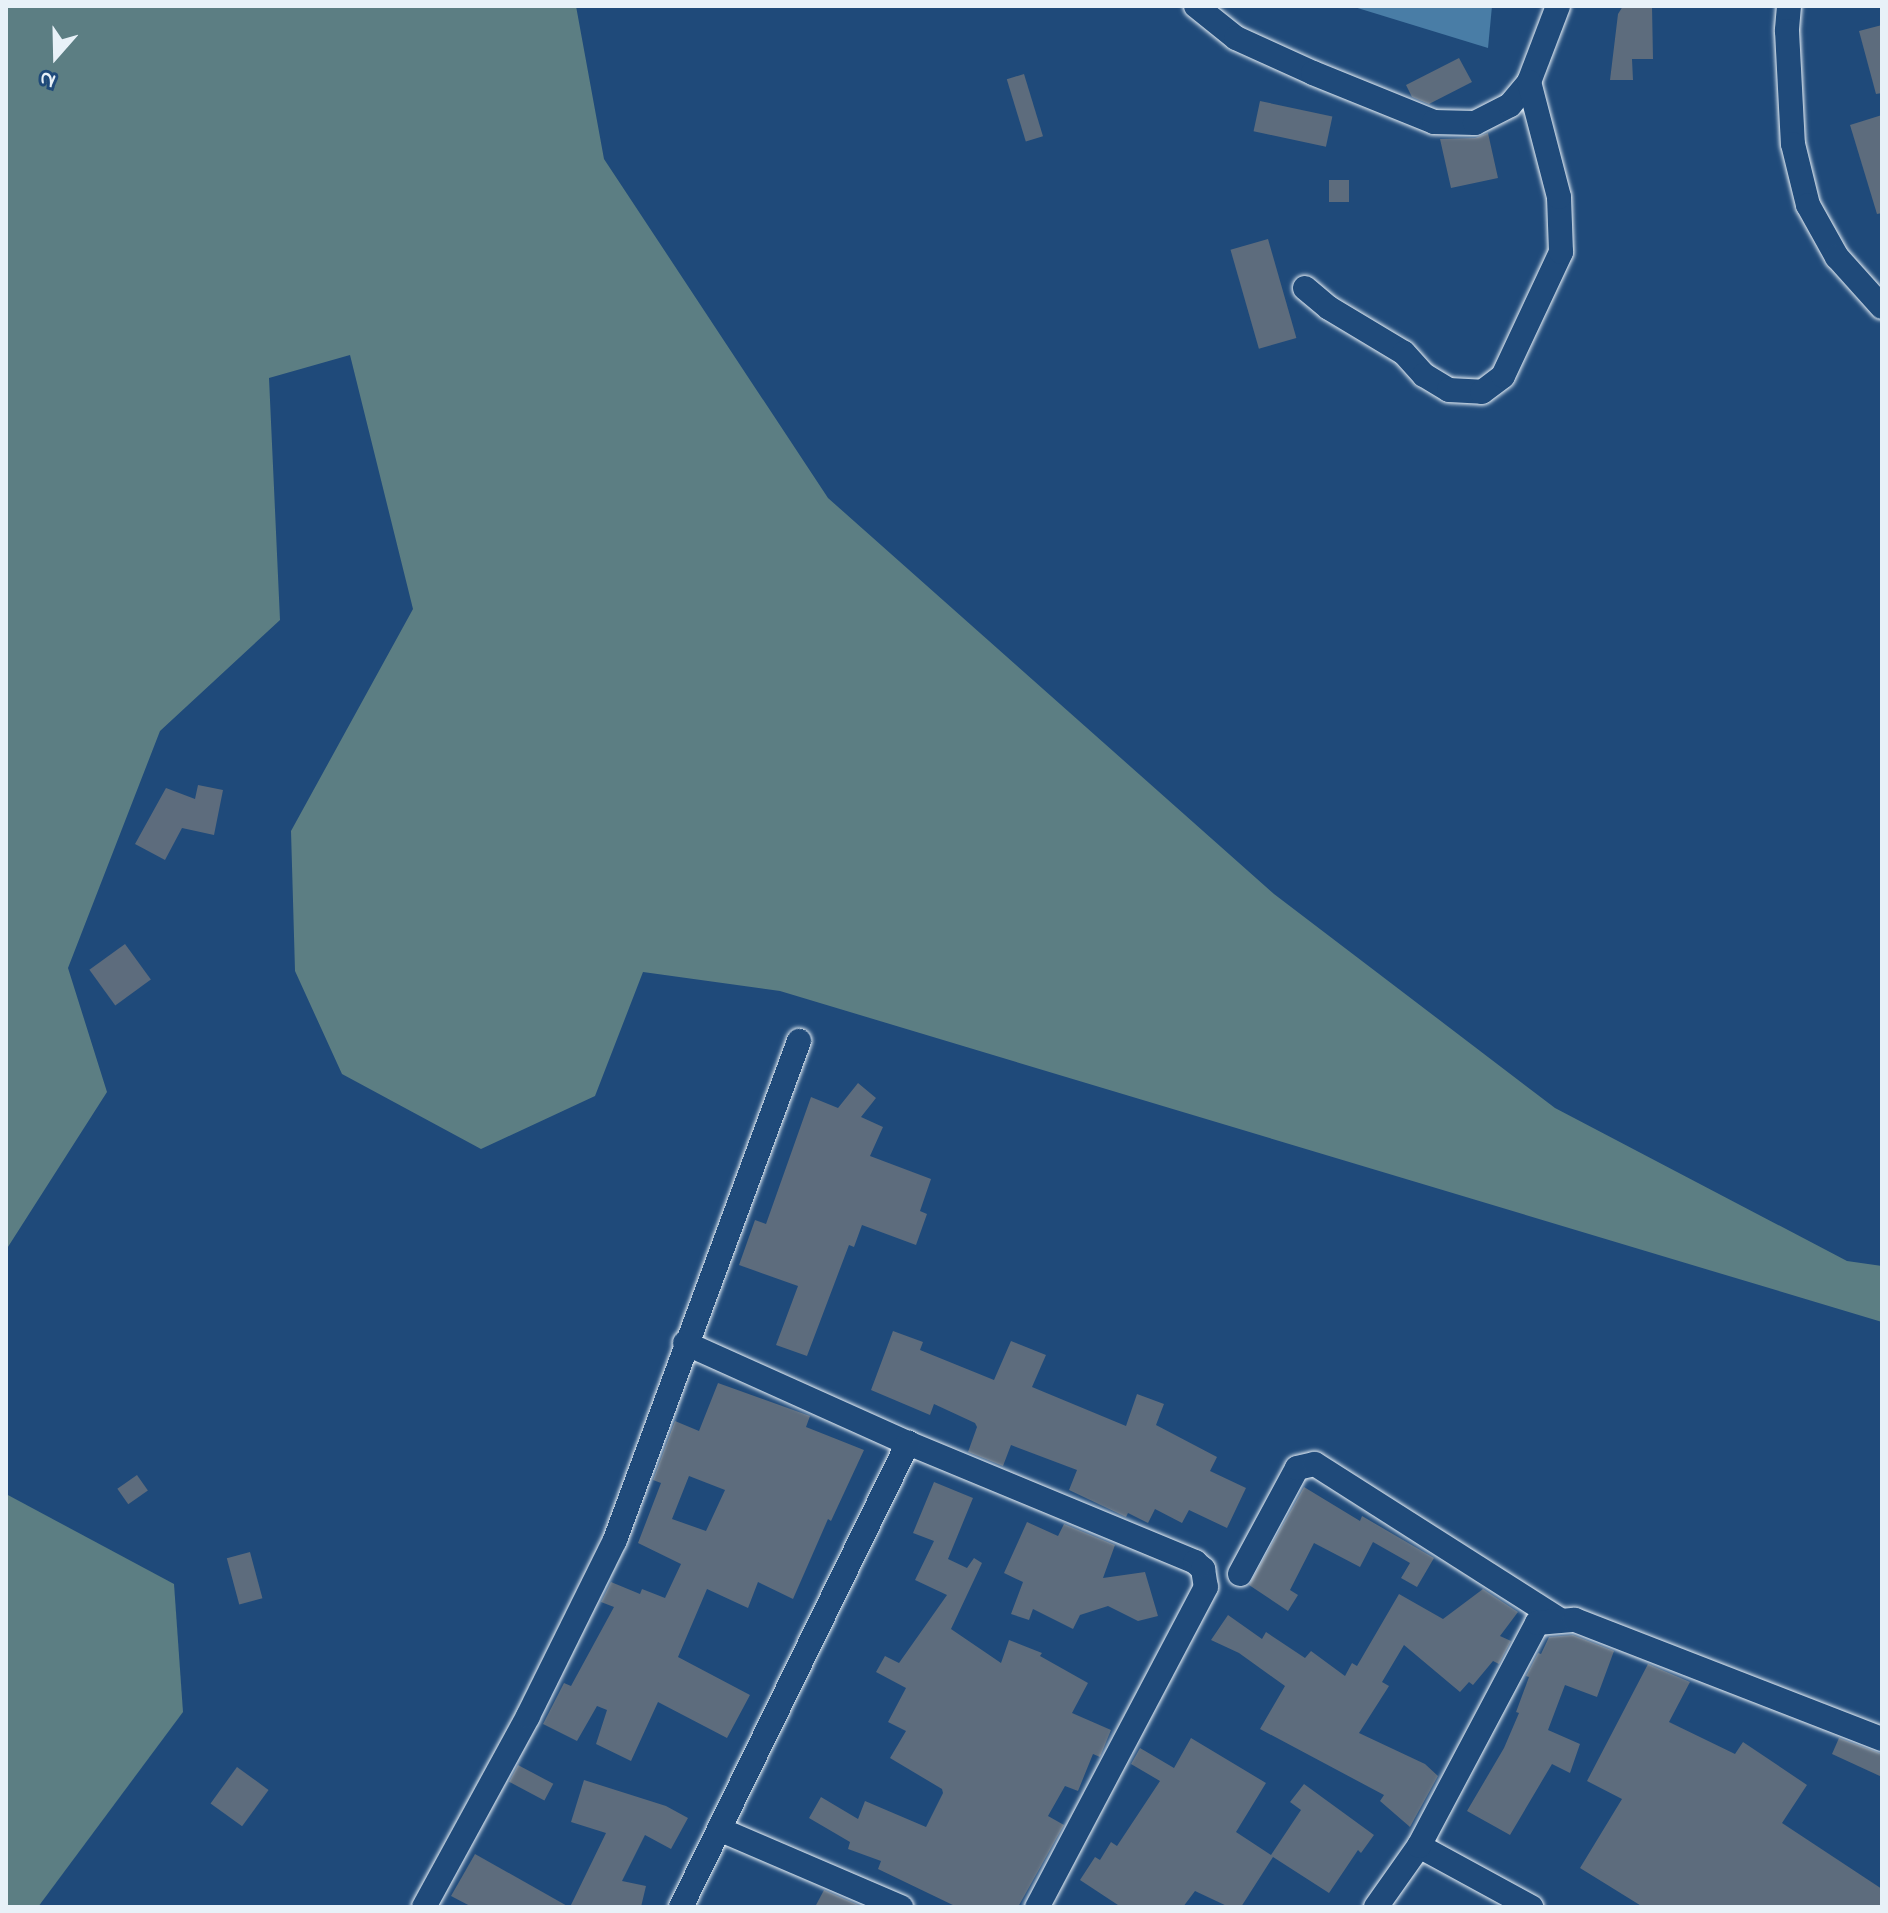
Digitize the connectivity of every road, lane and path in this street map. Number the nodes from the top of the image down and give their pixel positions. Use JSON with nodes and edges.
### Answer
{"nodes":[{"id":1,"x":1196,"y":6,"type":"edge"},
{"id":2,"x":1558,"y":6,"type":"edge"},
{"id":3,"x":1789,"y":6,"type":"edge"},
{"id":4,"x":1529,"y":82,"type":"junction"},
{"id":5,"x":1305,"y":288,"type":"dead end"},
{"id":6,"x":1882,"y":307,"type":"edge"},
{"id":7,"x":799,"y":1041,"type":"dead end"},
{"id":8,"x":685,"y":1343,"type":"junction"},
{"id":9,"x":908,"y":1443,"type":"junction"},
{"id":10,"x":1240,"y":1574,"type":"dead end"},
{"id":11,"x":1558,"y":1619,"type":"junction"},
{"id":12,"x":1882,"y":1739,"type":"edge"},
{"id":13,"x":721,"y":1830,"type":"junction"},
{"id":14,"x":1419,"y":1846,"type":"junction"},
{"id":15,"x":424,"y":1907,"type":"edge"},
{"id":16,"x":681,"y":1907,"type":"edge"},
{"id":17,"x":901,"y":1907,"type":"edge"},
{"id":18,"x":1037,"y":1907,"type":"edge"},
{"id":19,"x":1376,"y":1907,"type":"edge"},
{"id":20,"x":1531,"y":1907,"type":"edge"}],
"edges":[{"from":1,"to":4,"type":"street"},
{"from":2,"to":4,"type":"street"},
{"from":3,"to":6,"type":"street"},
{"from":4,"to":5,"type":"street"},
{"from":7,"to":8,"type":"street"},
{"from":8,"to":9,"type":"street"},
{"from":8,"to":15,"type":"street"},
{"from":9,"to":13,"type":"street"},
{"from":9,"to":18,"type":"street"},
{"from":10,"to":11,"type":"street"},
{"from":11,"to":12,"type":"street"},
{"from":11,"to":14,"type":"street"},
{"from":13,"to":16,"type":"street"},
{"from":13,"to":17,"type":"street"},
{"from":14,"to":19,"type":"street"},
{"from":14,"to":20,"type":"street"}]}
